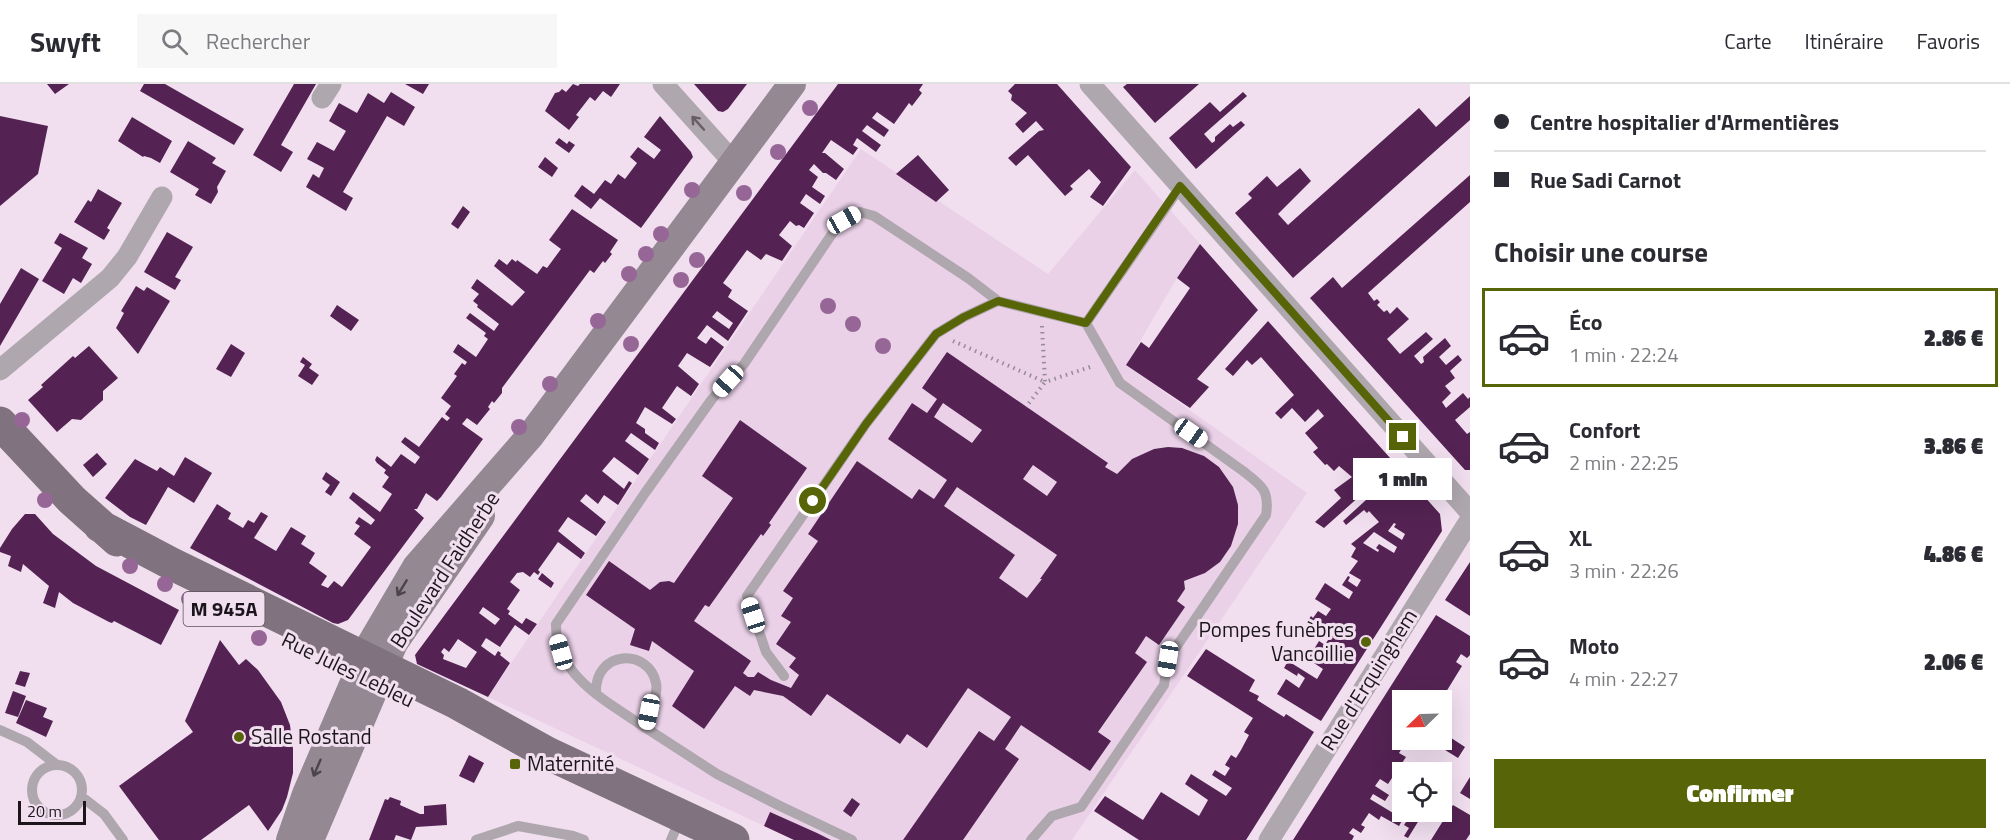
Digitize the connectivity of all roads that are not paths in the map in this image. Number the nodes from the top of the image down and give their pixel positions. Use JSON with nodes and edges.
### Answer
{"nodes":[{"id":1,"x":663,"y":84,"type":"edge"},
{"id":2,"x":792,"y":84,"type":"edge"},
{"id":3,"x":1090,"y":84,"type":"edge"},
{"id":4,"x":734,"y":163,"type":"junction"},
{"id":5,"x":1180,"y":186,"type":"junction"},
{"id":6,"x":162,"y":197,"type":"dead end"},
{"id":7,"x":998,"y":301,"type":"junction"},
{"id":8,"x":1086,"y":323,"type":"junction"},
{"id":9,"x":0,"y":370,"type":"edge"},
{"id":10,"x":0,"y":423,"type":"edge"},
{"id":11,"x":1470,"y":512,"type":"edge"},
{"id":12,"x":1467,"y":533,"type":"edge"},
{"id":13,"x":371,"y":671,"type":"junction"},
{"id":14,"x":784,"y":676,"type":"dead end"},
{"id":15,"x":596,"y":694,"type":"junction"},
{"id":16,"x":646,"y":728,"type":"junction"},
{"id":17,"x":0,"y":730,"type":"edge"},
{"id":18,"x":57,"y":765,"type":"junction"},
{"id":19,"x":82,"y":797,"type":"junction"},
{"id":20,"x":676,"y":828,"type":"edge"},
{"id":21,"x":123,"y":840,"type":"edge"},
{"id":22,"x":290,"y":840,"type":"edge"},
{"id":23,"x":310,"y":840,"type":"edge"},
{"id":24,"x":476,"y":840,"type":"edge"},
{"id":25,"x":584,"y":840,"type":"edge"},
{"id":26,"x":733,"y":840,"type":"edge"},
{"id":27,"x":852,"y":840,"type":"edge"},
{"id":28,"x":1031,"y":840,"type":"edge"},
{"id":29,"x":1269,"y":840,"type":"edge"}],
"edges":[{"from":4,"to":1,"type":"street","one_way":true},
{"from":2,"to":4,"type":"street","name":"Boulevard Faidherbe"},
{"from":3,"to":5,"type":"street"},
{"from":4,"to":13,"type":"street","name":"Boulevard Faidherbe"},
{"from":5,"to":8,"type":"lane"},
{"from":5,"to":11,"type":"street"},
{"from":6,"to":9,"type":"street"},
{"from":7,"to":8,"type":"lane"},
{"from":7,"to":14,"type":"lane"},
{"from":7,"to":15,"type":"lane"},
{"from":8,"to":28,"type":"lane"},
{"from":10,"to":13,"type":"main road","name":"Rue Jules Lebleu","number":"M 945A"},
{"from":12,"to":29,"type":"street","name":"Rue d'Erquinghem"},
{"from":13,"to":20,"type":"main road","name":"Rue Jules Lebleu","number":"M 945A"},
{"from":13,"to":22,"type":"street","name":"Boulevard Faidherbe","one_way":true},
{"from":13,"to":23,"type":"street","name":"Boulevard Faidherbe"},
{"from":15,"to":16,"type":"lane"},
{"from":15,"to":16,"type":"lane"},
{"from":16,"to":27,"type":"lane"},
{"from":17,"to":18,"type":"lane"},
{"from":18,"to":19,"type":"lane"},
{"from":18,"to":19,"type":"lane"},
{"from":19,"to":21,"type":"lane"},
{"from":20,"to":26,"type":"main road","name":"Rue Jules Lebleu","number":"M 945A"},
{"from":24,"to":25,"type":"lane"}]}
